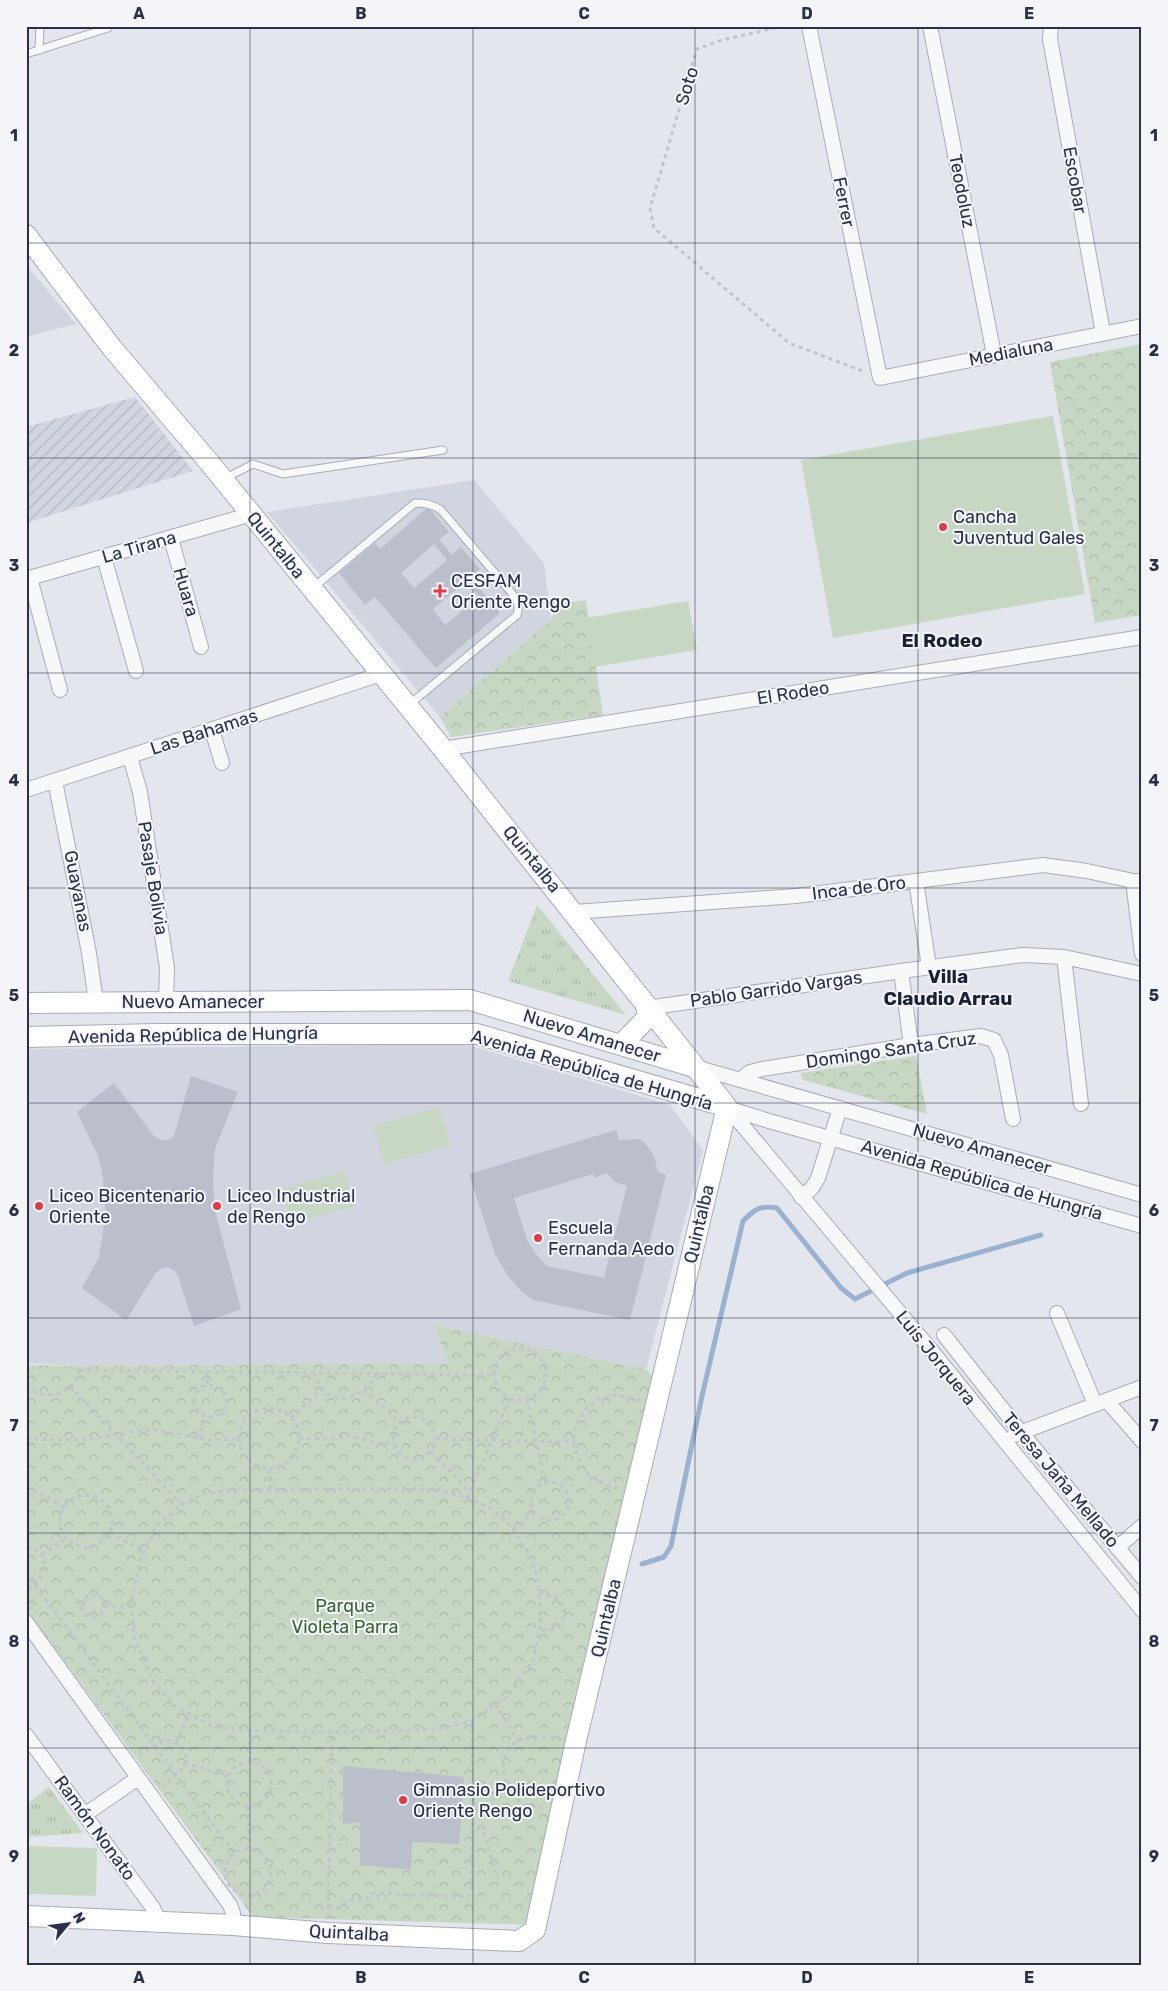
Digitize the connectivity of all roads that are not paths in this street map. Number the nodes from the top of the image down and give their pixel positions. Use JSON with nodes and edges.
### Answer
{"nodes":[{"id":1,"x":40,"y":26,"type":"edge"},
{"id":2,"x":809,"y":26,"type":"edge"},
{"id":3,"x":930,"y":26,"type":"edge"},
{"id":4,"x":1051,"y":26,"type":"edge"},
{"id":5,"x":108,"y":28,"type":"dead end"},
{"id":6,"x":39,"y":50,"type":"junction"},
{"id":7,"x":26,"y":54,"type":"edge"},
{"id":8,"x":26,"y":235,"type":"edge"},
{"id":9,"x":1142,"y":326,"type":"edge"},
{"id":10,"x":1102,"y":333,"type":"junction"},
{"id":11,"x":994,"y":355,"type":"junction"},
{"id":12,"x":880,"y":378,"type":"joint"},
{"id":13,"x":443,"y":450,"type":"dead end"},
{"id":14,"x":223,"y":480,"type":"junction"},
{"id":15,"x":252,"y":514,"type":"junction"},
{"id":16,"x":171,"y":538,"type":"junction"},
{"id":17,"x":104,"y":557,"type":"junction"},
{"id":18,"x":28,"y":579,"type":"edge"},
{"id":19,"x":312,"y":589,"type":"junction"},
{"id":20,"x":1142,"y":637,"type":"edge"},
{"id":21,"x":202,"y":647,"type":"dead end"},
{"id":22,"x":136,"y":671,"type":"dead end"},
{"id":23,"x":381,"y":674,"type":"junction"},
{"id":24,"x":60,"y":690,"type":"dead end"},
{"id":25,"x":408,"y":706,"type":"junction"},
{"id":26,"x":212,"y":730,"type":"junction"},
{"id":27,"x":444,"y":749,"type":"junction"},
{"id":28,"x":130,"y":757,"type":"junction"},
{"id":29,"x":222,"y":763,"type":"dead end"},
{"id":30,"x":55,"y":781,"type":"junction"},
{"id":31,"x":26,"y":790,"type":"edge"},
{"id":32,"x":916,"y":881,"type":"junction"},
{"id":33,"x":1138,"y":881,"type":"edge"},
{"id":34,"x":574,"y":912,"type":"junction"},
{"id":35,"x":1142,"y":954,"type":"edge"},
{"id":36,"x":1064,"y":957,"type":"junction"},
{"id":37,"x":929,"y":967,"type":"junction"},
{"id":38,"x":901,"y":971,"type":"junction"},
{"id":39,"x":1142,"y":974,"type":"edge"},
{"id":40,"x":96,"y":1002,"type":"junction"},
{"id":41,"x":166,"y":1002,"type":"junction"},
{"id":42,"x":345,"y":1002,"type":"junction"},
{"id":43,"x":26,"y":1003,"type":"edge"},
{"id":44,"x":648,"y":1008,"type":"junction"},
{"id":45,"x":348,"y":1033,"type":"junction"},
{"id":46,"x":97,"y":1036,"type":"junction"},
{"id":47,"x":26,"y":1037,"type":"edge"},
{"id":48,"x":911,"y":1044,"type":"junction"},
{"id":49,"x":621,"y":1045,"type":"junction"},
{"id":50,"x":694,"y":1067,"type":"junction"},
{"id":51,"x":740,"y":1080,"type":"junction"},
{"id":52,"x":1082,"y":1104,"type":"dead end"},
{"id":53,"x":727,"y":1108,"type":"junction"},
{"id":54,"x":840,"y":1108,"type":"junction"},
{"id":55,"x":1012,"y":1119,"type":"dead end"},
{"id":56,"x":832,"y":1137,"type":"junction"},
{"id":57,"x":1142,"y":1195,"type":"edge"},
{"id":58,"x":802,"y":1196,"type":"junction"},
{"id":59,"x":1142,"y":1226,"type":"edge"},
{"id":60,"x":1057,"y":1313,"type":"dead end"},
{"id":61,"x":944,"y":1336,"type":"dead end"},
{"id":62,"x":1142,"y":1387,"type":"edge"},
{"id":63,"x":1101,"y":1402,"type":"junction"},
{"id":64,"x":1020,"y":1432,"type":"junction"},
{"id":65,"x":1003,"y":1441,"type":"junction"},
{"id":66,"x":1142,"y":1441,"type":"edge"},
{"id":67,"x":1142,"y":1526,"type":"edge"},
{"id":68,"x":1117,"y":1548,"type":"junction"},
{"id":69,"x":1142,"y":1576,"type":"edge"},
{"id":70,"x":1142,"y":1610,"type":"edge"},
{"id":71,"x":26,"y":1622,"type":"edge"},
{"id":72,"x":26,"y":1735,"type":"edge"},
{"id":73,"x":138,"y":1778,"type":"junction"},
{"id":74,"x":86,"y":1814,"type":"junction"},
{"id":75,"x":26,"y":1916,"type":"edge"},
{"id":76,"x":160,"y":1923,"type":"junction"},
{"id":77,"x":233,"y":1925,"type":"junction"}],
"edges":[{"from":1,"to":6,"type":"lane"},
{"from":2,"to":12,"type":"street","name":"Ferrer"},
{"from":3,"to":11,"type":"street","name":"Teodoluz"},
{"from":4,"to":10,"type":"street","name":"Escobar"},
{"from":5,"to":6,"type":"lane"},
{"from":6,"to":7,"type":"lane"},
{"from":8,"to":14,"type":"street","name":"Quintalba"},
{"from":9,"to":10,"type":"street","name":"Medialuna"},
{"from":10,"to":11,"type":"street","name":"Medialuna"},
{"from":11,"to":12,"type":"street","name":"Medialuna"},
{"from":13,"to":14,"type":"lane"},
{"from":14,"to":15,"type":"street","name":"Quintalba"},
{"from":15,"to":16,"type":"street","name":"La Tirana"},
{"from":15,"to":19,"type":"street","name":"Quintalba"},
{"from":16,"to":17,"type":"street","name":"La Tirana"},
{"from":16,"to":21,"type":"street","name":"Huara"},
{"from":17,"to":18,"type":"street","name":"La Tirana"},
{"from":17,"to":22,"type":"street"},
{"from":18,"to":24,"type":"street"},
{"from":19,"to":23,"type":"street","name":"Quintalba"},
{"from":19,"to":25,"type":"lane"},
{"from":20,"to":27,"type":"street","name":"El Rodeo"},
{"from":23,"to":25,"type":"street","name":"Quintalba"},
{"from":23,"to":26,"type":"street","name":"Las Bahamas"},
{"from":25,"to":27,"type":"street","name":"Quintalba"},
{"from":26,"to":28,"type":"street","name":"Las Bahamas"},
{"from":26,"to":29,"type":"street"},
{"from":27,"to":34,"type":"street","name":"Quintalba"},
{"from":28,"to":30,"type":"street","name":"Las Bahamas"},
{"from":28,"to":41,"type":"street","name":"Pasaje Bolivia"},
{"from":30,"to":31,"type":"street","name":"Las Bahamas"},
{"from":30,"to":40,"type":"street","name":"Guayanas"},
{"from":32,"to":33,"type":"street","name":"Inca de Oro"},
{"from":32,"to":34,"type":"street","name":"Inca de Oro"},
{"from":32,"to":37,"type":"street"},
{"from":33,"to":35,"type":"street"},
{"from":34,"to":44,"type":"street","name":"Quintalba"},
{"from":36,"to":37,"type":"street","name":"Pablo Garrido Vargas"},
{"from":36,"to":39,"type":"street","name":"Pablo Garrido Vargas"},
{"from":36,"to":52,"type":"street"},
{"from":37,"to":38,"type":"street","name":"Pablo Garrido Vargas"},
{"from":38,"to":44,"type":"street","name":"Pablo Garrido Vargas"},
{"from":38,"to":48,"type":"street"},
{"from":40,"to":41,"type":"street","name":"Nuevo Amanecer"},
{"from":40,"to":43,"type":"street","name":"Nuevo Amanecer"},
{"from":40,"to":46,"type":"street"},
{"from":41,"to":42,"type":"street","name":"Nuevo Amanecer"},
{"from":42,"to":45,"type":"street"},
{"from":42,"to":49,"type":"street","name":"Nuevo Amanecer"},
{"from":44,"to":49,"type":"street"},
{"from":44,"to":50,"type":"street","name":"Quintalba"},
{"from":45,"to":46,"type":"street","name":"Avenida República de Hungría"},
{"from":45,"to":53,"type":"street","name":"Avenida República de Hungría"},
{"from":46,"to":47,"type":"street","name":"Avenida República de Hungría"},
{"from":48,"to":51,"type":"street","name":"Domingo Santa Cruz"},
{"from":48,"to":55,"type":"street","name":"Domingo Santa Cruz"},
{"from":49,"to":50,"type":"street","name":"Nuevo Amanecer"},
{"from":50,"to":51,"type":"street","name":"Nuevo Amanecer"},
{"from":50,"to":53,"type":"street","name":"Quintalba"},
{"from":51,"to":54,"type":"street","name":"Nuevo Amanecer"},
{"from":53,"to":56,"type":"street","name":"Avenida República de Hungría"},
{"from":53,"to":58,"type":"street","name":"Luis Jorquera"},
{"from":53,"to":77,"type":"street","name":"Quintalba"},
{"from":54,"to":56,"type":"street"},
{"from":54,"to":57,"type":"street","name":"Nuevo Amanecer"},
{"from":56,"to":58,"type":"street"},
{"from":56,"to":59,"type":"street","name":"Avenida República de Hungría"},
{"from":58,"to":65,"type":"street","name":"Luis Jorquera"},
{"from":60,"to":63,"type":"street"},
{"from":61,"to":64,"type":"street","name":"Teresa Jaña Mellado"},
{"from":62,"to":63,"type":"street"},
{"from":63,"to":64,"type":"street"},
{"from":63,"to":66,"type":"street"},
{"from":64,"to":65,"type":"street"},
{"from":64,"to":68,"type":"street","name":"Teresa Jaña Mellado"},
{"from":65,"to":70,"type":"street","name":"Luis Jorquera"},
{"from":67,"to":68,"type":"street"},
{"from":68,"to":69,"type":"street","name":"Teresa Jaña Mellado"},
{"from":71,"to":73,"type":"street"},
{"from":72,"to":74,"type":"street","name":"Ramón Nonato"},
{"from":73,"to":74,"type":"street"},
{"from":73,"to":77,"type":"street"},
{"from":74,"to":76,"type":"street","name":"Ramón Nonato"},
{"from":75,"to":76,"type":"street","name":"Quintalba"},
{"from":76,"to":77,"type":"street","name":"Quintalba"}]}
